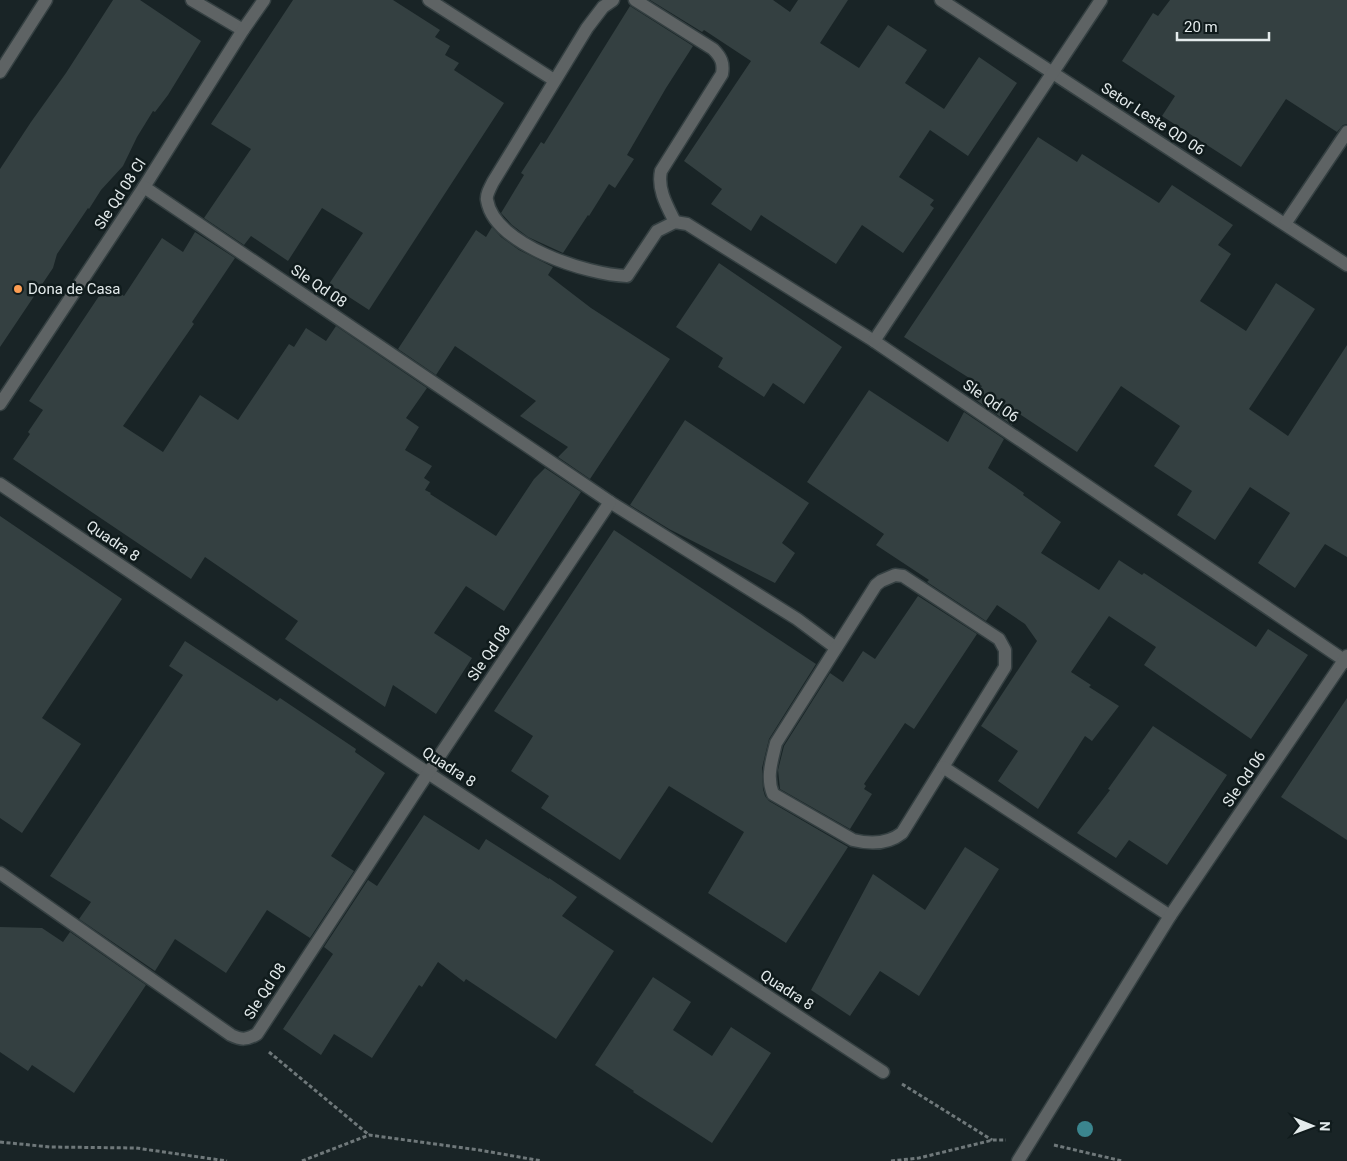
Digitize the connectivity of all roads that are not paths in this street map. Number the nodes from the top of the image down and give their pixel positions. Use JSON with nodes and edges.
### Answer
{"nodes":[{"id":1,"x":46,"y":0,"type":"edge"},
{"id":2,"x":192,"y":0,"type":"edge"},
{"id":3,"x":264,"y":0,"type":"edge"},
{"id":4,"x":429,"y":0,"type":"edge"},
{"id":5,"x":613,"y":0,"type":"edge"},
{"id":6,"x":635,"y":0,"type":"edge"},
{"id":7,"x":942,"y":0,"type":"edge"},
{"id":8,"x":1102,"y":0,"type":"edge"},
{"id":9,"x":243,"y":30,"type":"junction"},
{"id":10,"x":0,"y":72,"type":"edge"},
{"id":11,"x":1053,"y":74,"type":"junction"},
{"id":12,"x":554,"y":80,"type":"junction"},
{"id":13,"x":1347,"y":132,"type":"edge"},
{"id":14,"x":144,"y":187,"type":"junction"},
{"id":15,"x":675,"y":222,"type":"junction"},
{"id":16,"x":1285,"y":224,"type":"junction"},
{"id":17,"x":1347,"y":265,"type":"edge"},
{"id":18,"x":874,"y":340,"type":"junction"},
{"id":19,"x":0,"y":404,"type":"edge"},
{"id":20,"x":0,"y":484,"type":"edge"},
{"id":21,"x":610,"y":502,"type":"junction"},
{"id":22,"x":836,"y":648,"type":"junction"},
{"id":23,"x":1346,"y":659,"type":"edge"},
{"id":24,"x":943,"y":767,"type":"junction"},
{"id":25,"x":428,"y":773,"type":"junction"},
{"id":26,"x":0,"y":873,"type":"edge"},
{"id":27,"x":1170,"y":916,"type":"junction"},
{"id":28,"x":884,"y":1072,"type":"road end"},
{"id":29,"x":1018,"y":1161,"type":"edge"}],
"edges":[{"from":1,"to":10,"type":"street"},
{"from":2,"to":9,"type":"street"},
{"from":3,"to":9,"type":"street","name":"Sle Qd 08 Cl"},
{"from":4,"to":12,"type":"street"},
{"from":5,"to":12,"type":"street"},
{"from":6,"to":15,"type":"street"},
{"from":7,"to":11,"type":"street","name":"Setor Leste QD 06"},
{"from":8,"to":11,"type":"street"},
{"from":9,"to":14,"type":"street","name":"Sle Qd 08 Cl"},
{"from":11,"to":16,"type":"street","name":"Setor Leste QD 06"},
{"from":11,"to":18,"type":"street"},
{"from":12,"to":15,"type":"street"},
{"from":13,"to":16,"type":"street"},
{"from":14,"to":19,"type":"street","name":"Sle Qd 08 Cl"},
{"from":14,"to":21,"type":"street","name":"Sle Qd 08"},
{"from":15,"to":18,"type":"street","name":"Sle Qd 06"},
{"from":16,"to":17,"type":"street","name":"Setor Leste QD 06"},
{"from":18,"to":23,"type":"street","name":"Sle Qd 06"},
{"from":20,"to":25,"type":"street","name":"Quadra 8"},
{"from":21,"to":22,"type":"street"},
{"from":21,"to":25,"type":"street","name":"Sle Qd 08"},
{"from":22,"to":24,"type":"street"},
{"from":22,"to":24,"type":"street"},
{"from":23,"to":27,"type":"street","name":"Sle Qd 06"},
{"from":24,"to":27,"type":"street"},
{"from":25,"to":26,"type":"street","name":"Sle Qd 08"},
{"from":25,"to":28,"type":"street","name":"Quadra 8"},
{"from":27,"to":29,"type":"street","name":"Sle Qd 06"}]}
